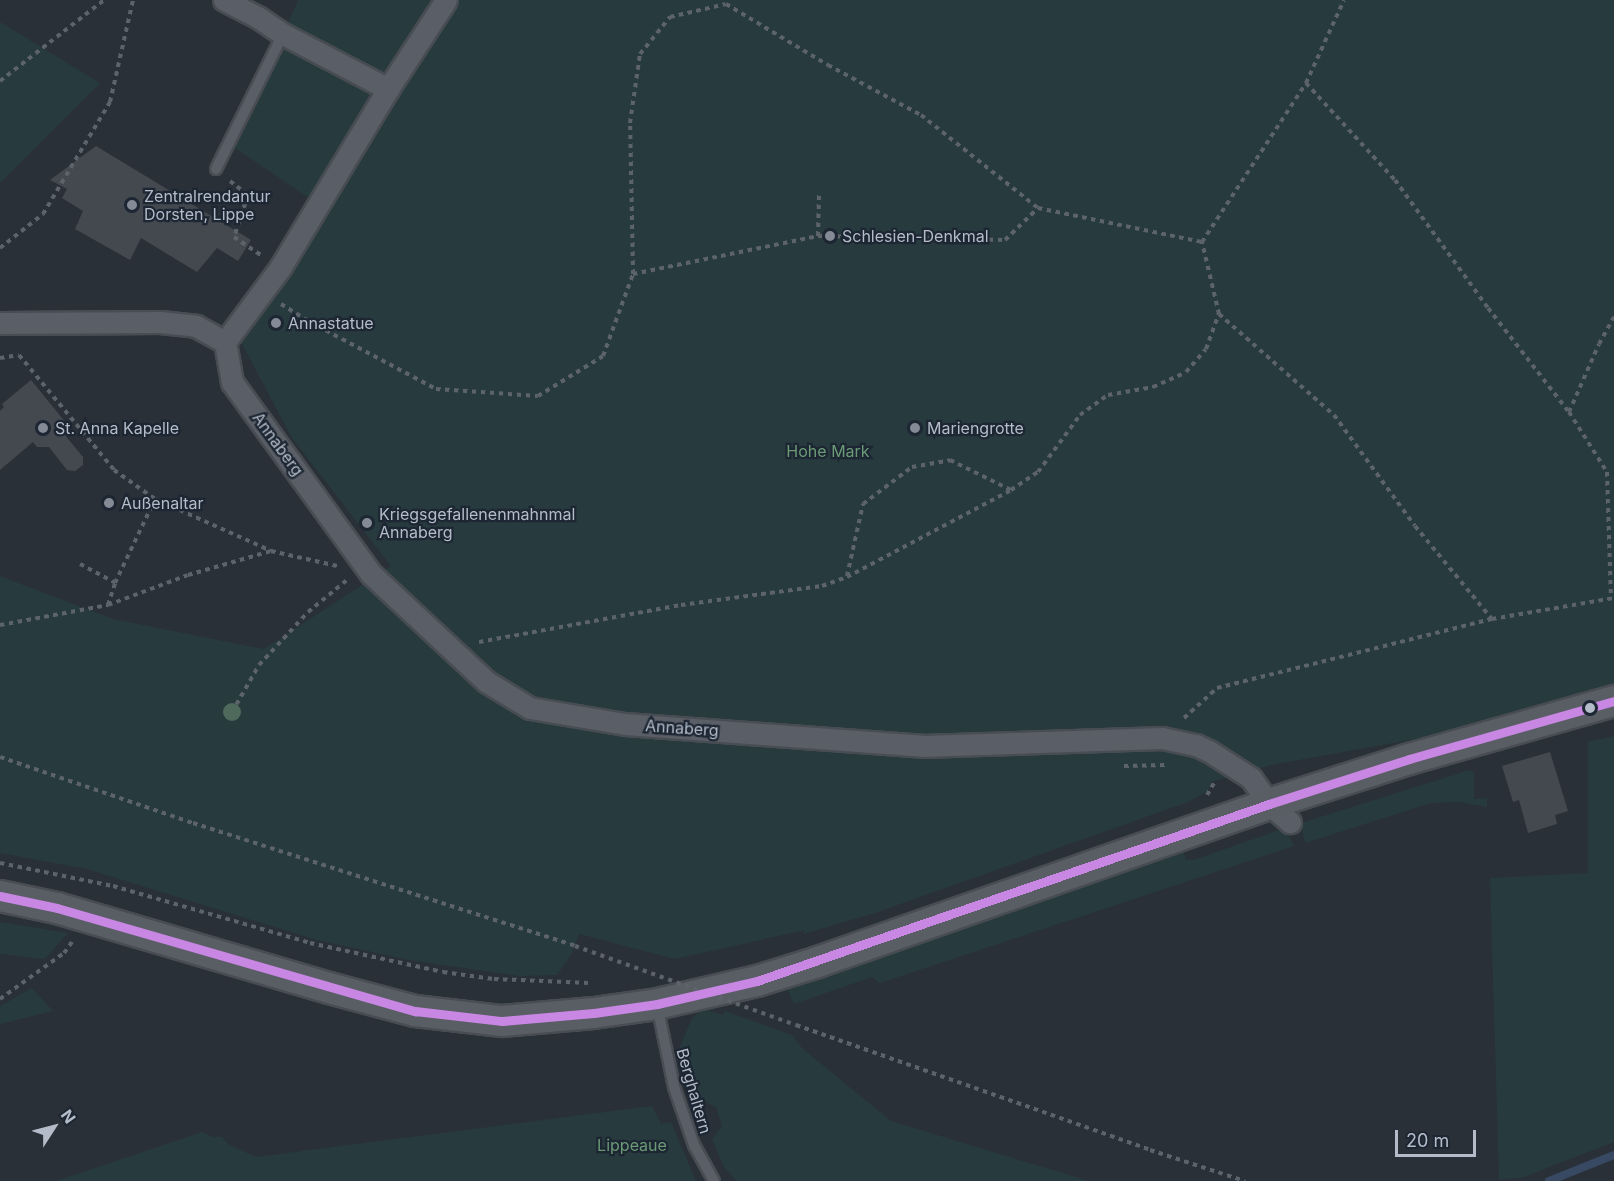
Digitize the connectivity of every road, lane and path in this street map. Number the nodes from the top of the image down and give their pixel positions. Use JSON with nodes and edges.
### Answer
{"nodes":[{"id":1,"x":104,"y":0,"type":"edge"},
{"id":2,"x":133,"y":0,"type":"edge"},
{"id":3,"x":224,"y":0,"type":"edge"},
{"id":4,"x":446,"y":0,"type":"edge"},
{"id":5,"x":1344,"y":0,"type":"edge"},
{"id":6,"x":283,"y":34,"type":"junction"},
{"id":7,"x":0,"y":81,"type":"edge"},
{"id":8,"x":1306,"y":83,"type":"junction"},
{"id":9,"x":388,"y":89,"type":"junction"},
{"id":10,"x":216,"y":169,"type":"joint"},
{"id":11,"x":819,"y":194,"type":"dead end"},
{"id":12,"x":1038,"y":208,"type":"junction"},
{"id":13,"x":818,"y":236,"type":"junction"},
{"id":14,"x":1202,"y":242,"type":"junction"},
{"id":15,"x":0,"y":248,"type":"edge"},
{"id":16,"x":280,"y":268,"type":"junction"},
{"id":17,"x":633,"y":274,"type":"junction"},
{"id":18,"x":263,"y":292,"type":"junction"},
{"id":19,"x":1219,"y":314,"type":"junction"},
{"id":20,"x":1614,"y":316,"type":"edge"},
{"id":21,"x":0,"y":323,"type":"edge"},
{"id":22,"x":225,"y":342,"type":"junction"},
{"id":23,"x":0,"y":358,"type":"edge"},
{"id":24,"x":1569,"y":412,"type":"junction"},
{"id":25,"x":1011,"y":490,"type":"junction"},
{"id":26,"x":155,"y":499,"type":"junction"},
{"id":27,"x":270,"y":551,"type":"junction"},
{"id":28,"x":80,"y":564,"type":"dead end"},
{"id":29,"x":364,"y":573,"type":"junction"},
{"id":30,"x":847,"y":576,"type":"junction"},
{"id":31,"x":115,"y":583,"type":"junction"},
{"id":32,"x":1612,"y":598,"type":"edge"},
{"id":33,"x":108,"y":605,"type":"junction"},
{"id":34,"x":1492,"y":620,"type":"junction"},
{"id":35,"x":0,"y":625,"type":"edge"},
{"id":36,"x":448,"y":648,"type":"junction"},
{"id":37,"x":1614,"y":701,"type":"edge"},
{"id":38,"x":232,"y":712,"type":"dead end"},
{"id":39,"x":1162,"y":738,"type":"junction"},
{"id":40,"x":0,"y":757,"type":"edge"},
{"id":41,"x":1221,"y":758,"type":"junction"},
{"id":42,"x":1199,"y":799,"type":"dead end"},
{"id":43,"x":1280,"y":813,"type":"junction"},
{"id":44,"x":0,"y":863,"type":"edge"},
{"id":45,"x":0,"y":896,"type":"edge"},
{"id":46,"x":90,"y":917,"type":"junction"},
{"id":47,"x":662,"y":973,"type":"dead end"},
{"id":48,"x":639,"y":978,"type":"dead end"},
{"id":49,"x":593,"y":983,"type":"dead end"},
{"id":50,"x":0,"y":999,"type":"edge"},
{"id":51,"x":657,"y":1004,"type":"junction"},
{"id":52,"x":714,"y":1181,"type":"edge"},
{"id":53,"x":1245,"y":1181,"type":"edge"}],
"edges":[{"from":1,"to":7,"type":"path"},
{"from":2,"to":15,"type":"path"},
{"from":3,"to":6,"type":"street"},
{"from":4,"to":9,"type":"street"},
{"from":5,"to":8,"type":"path"},
{"from":6,"to":9,"type":"street"},
{"from":6,"to":10,"type":"lane"},
{"from":8,"to":14,"type":"path"},
{"from":8,"to":24,"type":"path"},
{"from":9,"to":16,"type":"street"},
{"from":10,"to":16,"type":"path"},
{"from":11,"to":13,"type":"path"},
{"from":12,"to":13,"type":"path"},
{"from":12,"to":14,"type":"path"},
{"from":12,"to":17,"type":"path"},
{"from":13,"to":17,"type":"path"},
{"from":14,"to":19,"type":"path"},
{"from":16,"to":18,"type":"street"},
{"from":17,"to":18,"type":"path"},
{"from":18,"to":22,"type":"street"},
{"from":19,"to":25,"type":"path"},
{"from":19,"to":34,"type":"path"},
{"from":20,"to":24,"type":"path"},
{"from":21,"to":22,"type":"street"},
{"from":22,"to":29,"type":"street","name":"Annaberg"},
{"from":23,"to":26,"type":"path"},
{"from":24,"to":32,"type":"path"},
{"from":25,"to":30,"type":"path"},
{"from":25,"to":30,"type":"path"},
{"from":26,"to":27,"type":"path"},
{"from":26,"to":31,"type":"path"},
{"from":27,"to":29,"type":"path"},
{"from":27,"to":33,"type":"path"},
{"from":28,"to":31,"type":"path"},
{"from":29,"to":36,"type":"street","name":"Annaberg"},
{"from":29,"to":38,"type":"path"},
{"from":30,"to":36,"type":"path"},
{"from":31,"to":33,"type":"path"},
{"from":32,"to":34,"type":"path"},
{"from":33,"to":35,"type":"path"},
{"from":34,"to":39,"type":"path"},
{"from":36,"to":39,"type":"street","name":"Annaberg"},
{"from":37,"to":43,"type":"main road"},
{"from":39,"to":41,"type":"street","name":"Annaberg"},
{"from":40,"to":53,"type":"path","bridge":true},
{"from":41,"to":42,"type":"path"},
{"from":41,"to":43,"type":"street","name":"Annaberg"},
{"from":43,"to":51,"type":"main road"},
{"from":44,"to":49,"type":"path"},
{"from":45,"to":46,"type":"main road"},
{"from":46,"to":50,"type":"path"},
{"from":46,"to":51,"type":"main road"},
{"from":47,"to":48,"type":"path"},
{"from":51,"to":52,"type":"lane","name":"Berghaltern"}]}
